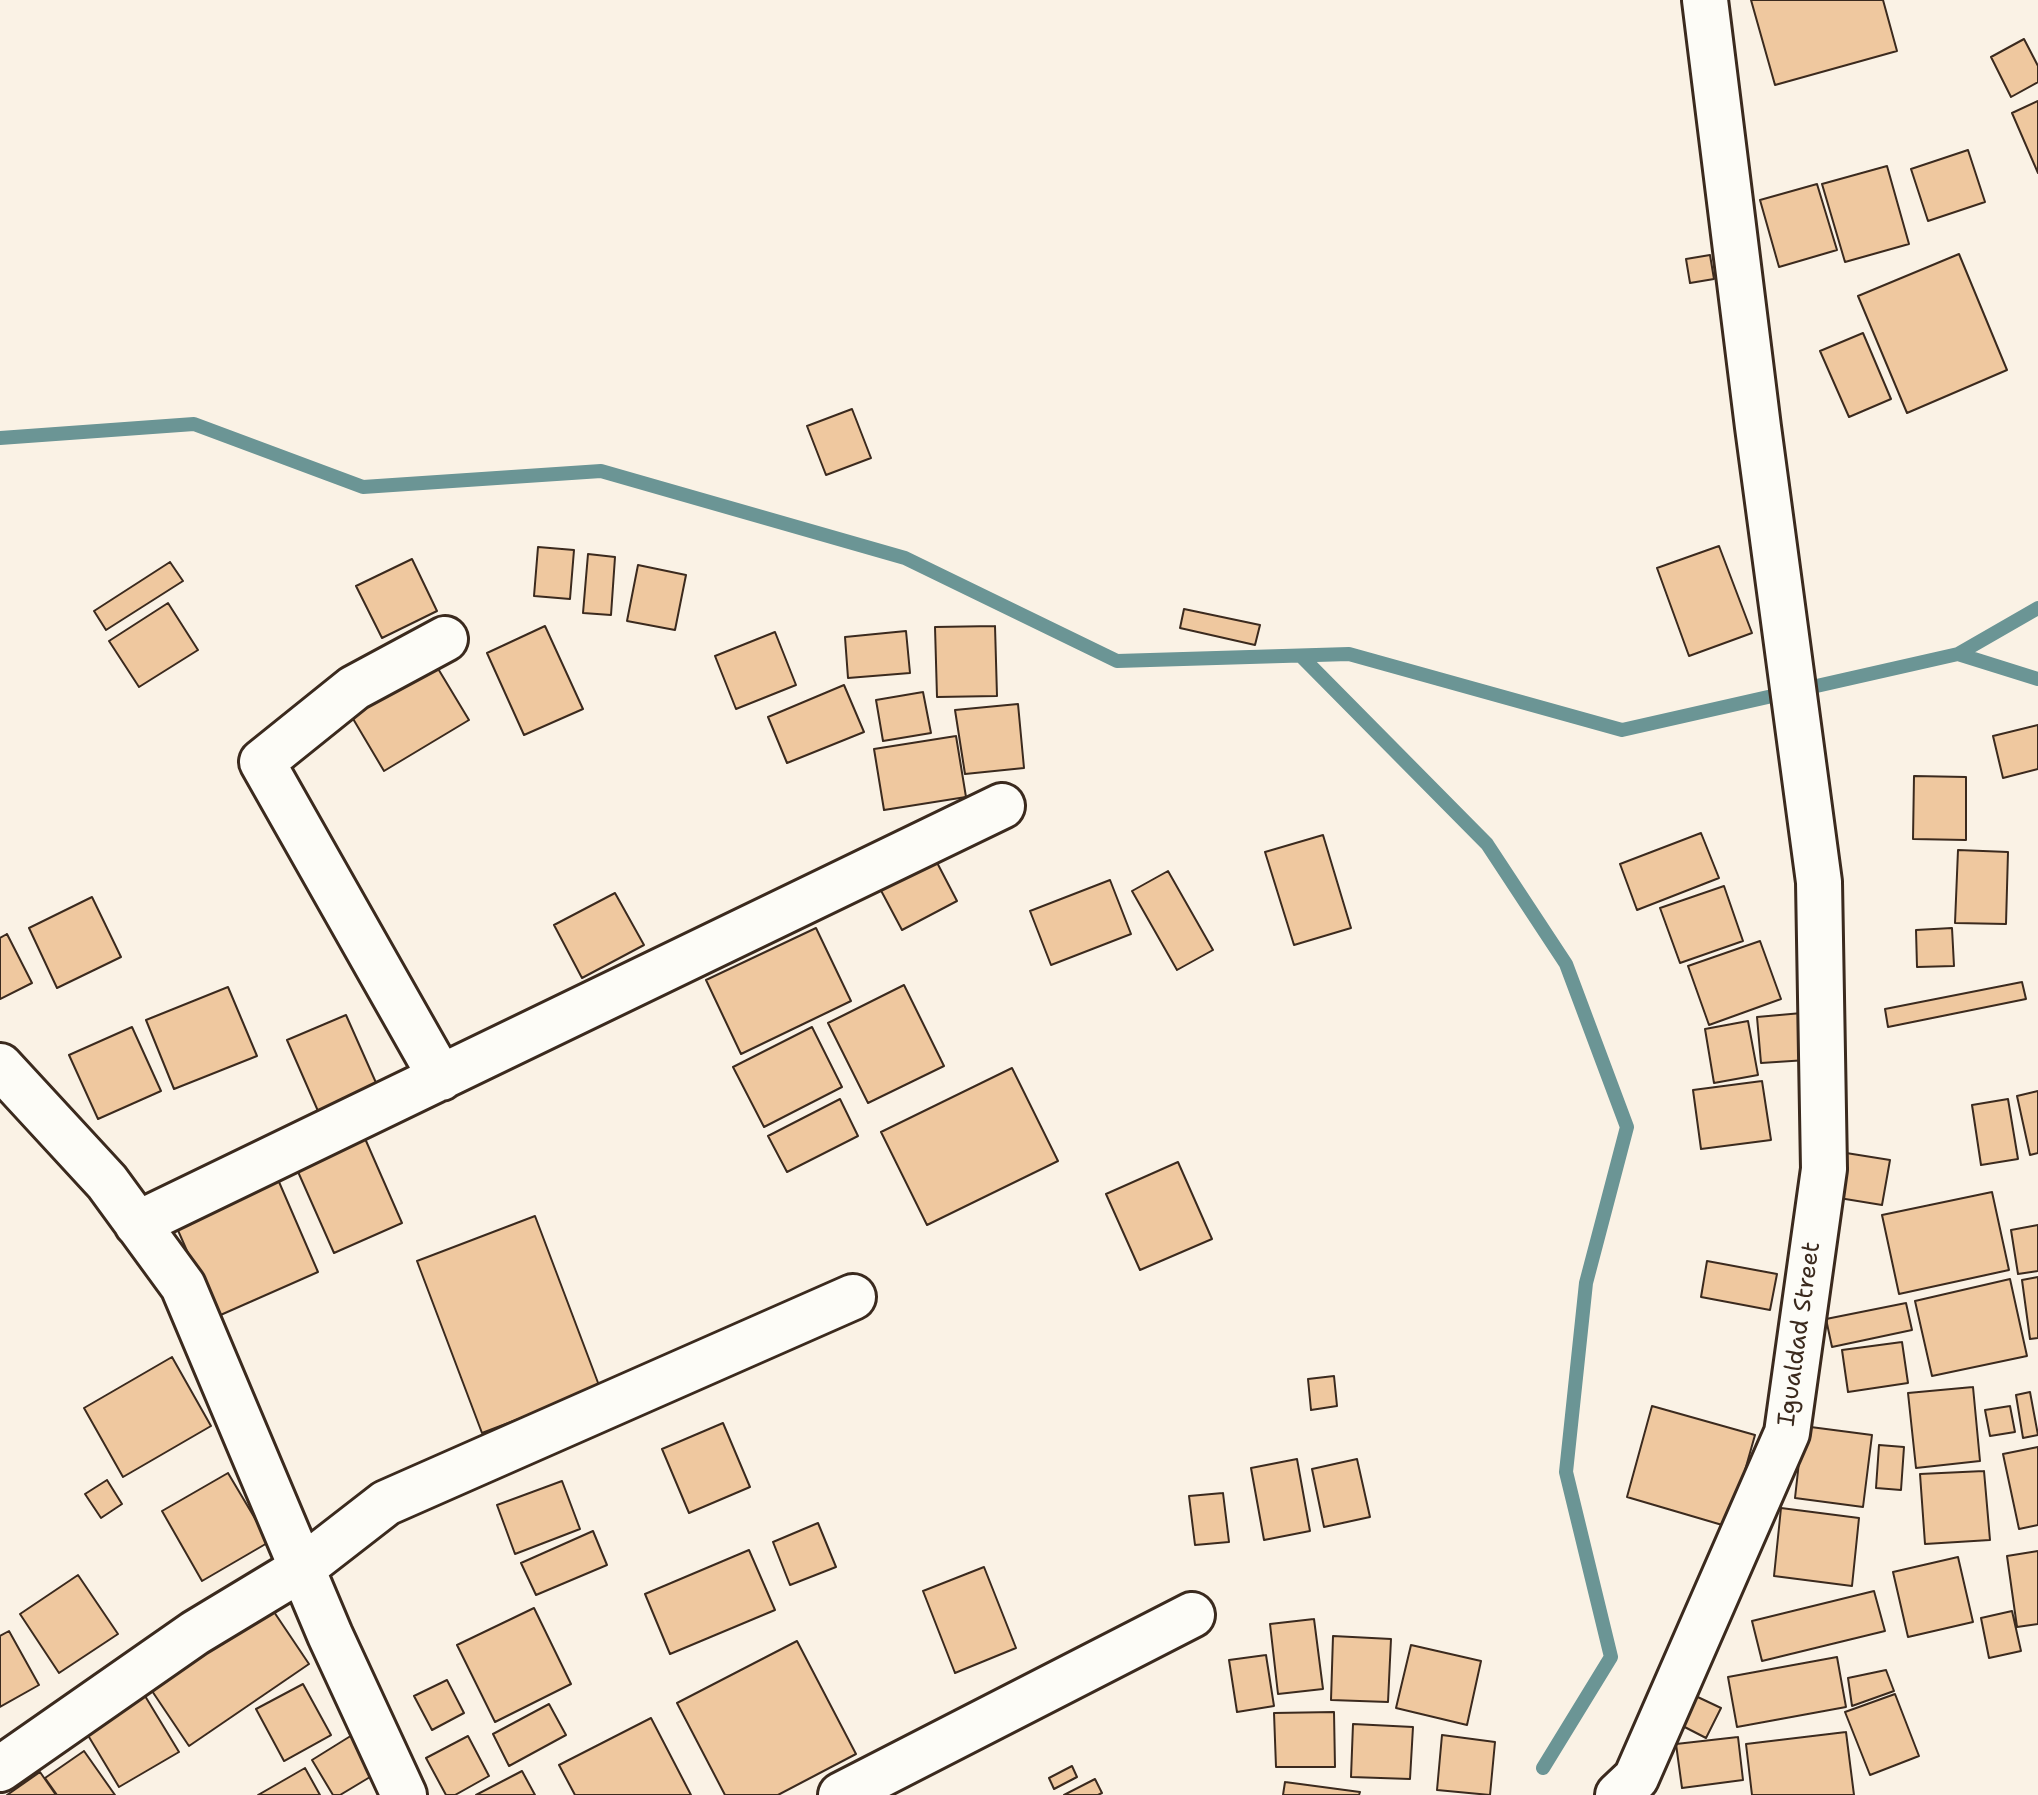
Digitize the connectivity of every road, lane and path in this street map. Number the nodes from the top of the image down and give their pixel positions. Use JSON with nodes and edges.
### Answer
{"nodes":[{"id":1,"x":1705,"y":0,"type":"edge"},
{"id":2,"x":445,"y":639,"type":"dead end"},
{"id":3,"x":1002,"y":806,"type":"dead end"},
{"id":4,"x":0,"y":1066,"type":"edge"},
{"id":5,"x":441,"y":1078,"type":"junction"},
{"id":6,"x":137,"y":1224,"type":"junction"},
{"id":7,"x":853,"y":1297,"type":"dead end"},
{"id":8,"x":301,"y":1569,"type":"junction"},
{"id":9,"x":1192,"y":1615,"type":"dead end"},
{"id":10,"x":0,"y":1769,"type":"edge"},
{"id":11,"x":404,"y":1795,"type":"edge"},
{"id":12,"x":841,"y":1795,"type":"edge"},
{"id":13,"x":1618,"y":1795,"type":"edge"}],
"edges":[{"from":1,"to":13,"type":"street","name":"Igualdad Street"},
{"from":2,"to":5,"type":"street"},
{"from":3,"to":5,"type":"street"},
{"from":4,"to":6,"type":"street"},
{"from":5,"to":6,"type":"street"},
{"from":6,"to":8,"type":"street"},
{"from":7,"to":8,"type":"street"},
{"from":8,"to":10,"type":"street"},
{"from":8,"to":11,"type":"street"},
{"from":9,"to":12,"type":"street"}]}
